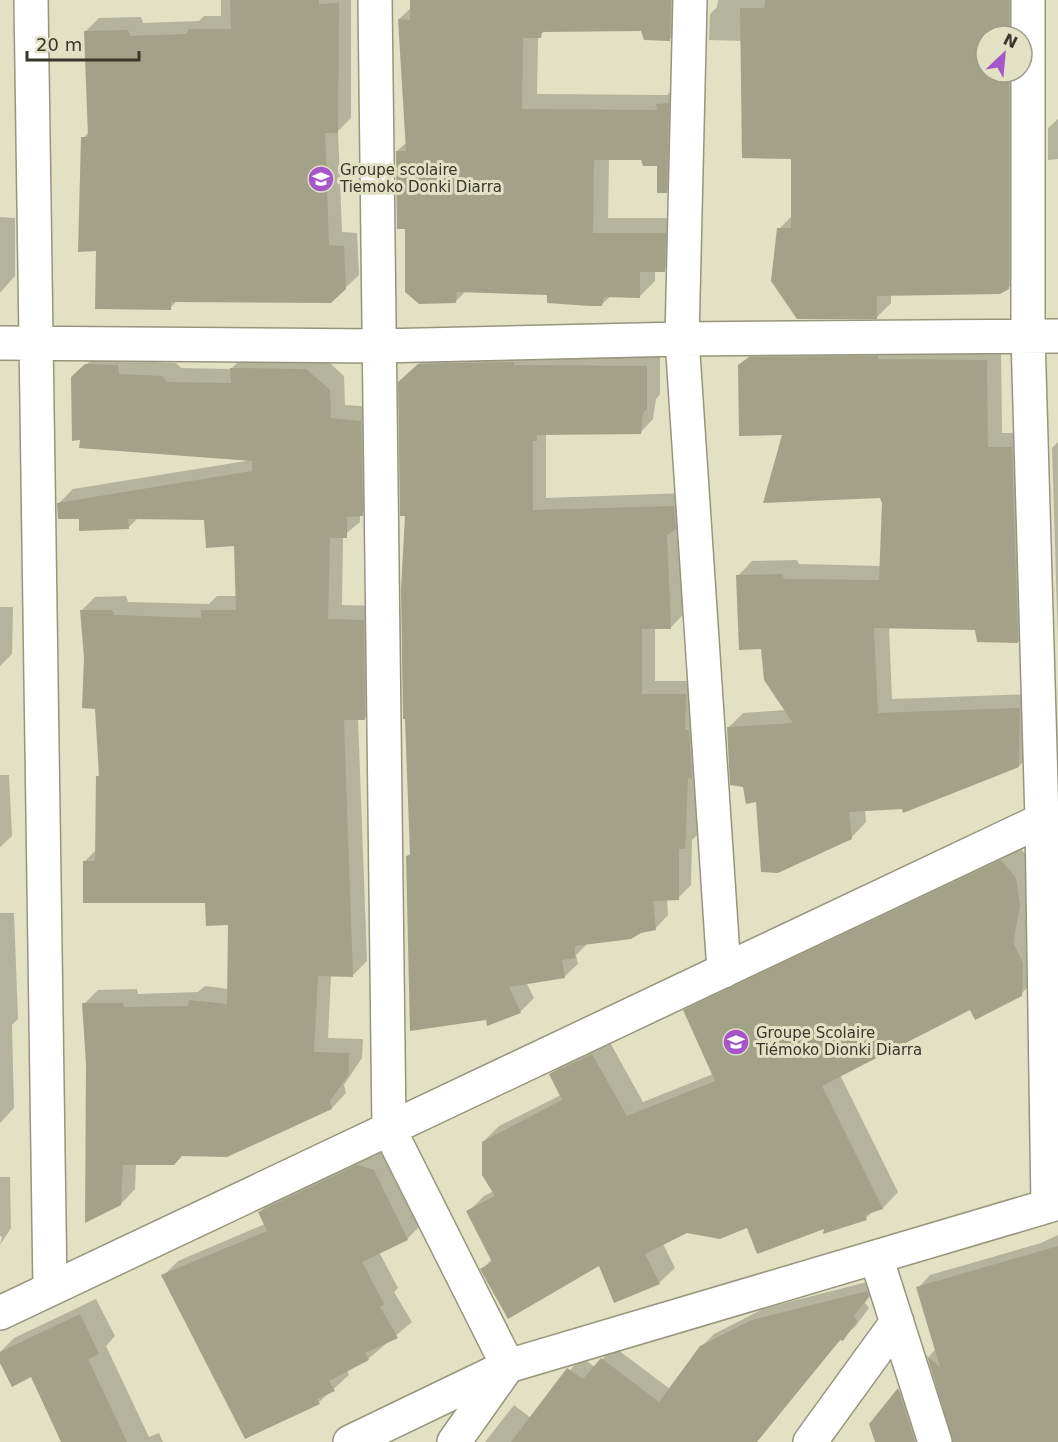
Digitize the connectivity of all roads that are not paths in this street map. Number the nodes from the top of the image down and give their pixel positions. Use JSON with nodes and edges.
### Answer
{"nodes":[{"id":1,"x":31,"y":0,"type":"edge"},
{"id":2,"x":375,"y":0,"type":"edge"},
{"id":3,"x":690,"y":0,"type":"edge"},
{"id":4,"x":1028,"y":0,"type":"edge"},
{"id":5,"x":1043,"y":336,"type":"edge"},
{"id":6,"x":682,"y":339,"type":"junction"},
{"id":7,"x":35,"y":342,"type":"junction"},
{"id":8,"x":0,"y":343,"type":"edge"},
{"id":9,"x":379,"y":346,"type":"junction"},
{"id":10,"x":1042,"y":820,"type":"junction"},
{"id":11,"x":724,"y":971,"type":"junction"},
{"id":12,"x":389,"y":1129,"type":"junction"},
{"id":13,"x":1053,"y":1204,"type":"edge"},
{"id":14,"x":876,"y":1257,"type":"junction"},
{"id":15,"x":50,"y":1289,"type":"junction"},
{"id":16,"x":0,"y":1313,"type":"edge"},
{"id":17,"x":897,"y":1322,"type":"junction"},
{"id":18,"x":508,"y":1366,"type":"junction"},
{"id":19,"x":350,"y":1442,"type":"edge"},
{"id":20,"x":454,"y":1442,"type":"edge"},
{"id":21,"x":810,"y":1442,"type":"edge"},
{"id":22,"x":935,"y":1442,"type":"edge"}],
"edges":[{"from":1,"to":7,"type":"street"},
{"from":2,"to":9,"type":"street"},
{"from":3,"to":6,"type":"street"},
{"from":4,"to":5,"type":"street"},
{"from":5,"to":6,"type":"street"},
{"from":5,"to":10,"type":"street"},
{"from":6,"to":9,"type":"street"},
{"from":6,"to":11,"type":"street"},
{"from":7,"to":8,"type":"street"},
{"from":7,"to":9,"type":"street"},
{"from":7,"to":15,"type":"street"},
{"from":9,"to":12,"type":"street"},
{"from":10,"to":11,"type":"street"},
{"from":10,"to":13,"type":"street"},
{"from":11,"to":12,"type":"street"},
{"from":12,"to":15,"type":"street"},
{"from":12,"to":18,"type":"street"},
{"from":13,"to":14,"type":"street"},
{"from":14,"to":17,"type":"street"},
{"from":14,"to":18,"type":"street"},
{"from":15,"to":16,"type":"street"},
{"from":17,"to":21,"type":"street"},
{"from":17,"to":22,"type":"street"},
{"from":18,"to":19,"type":"street"},
{"from":18,"to":20,"type":"street"}]}
